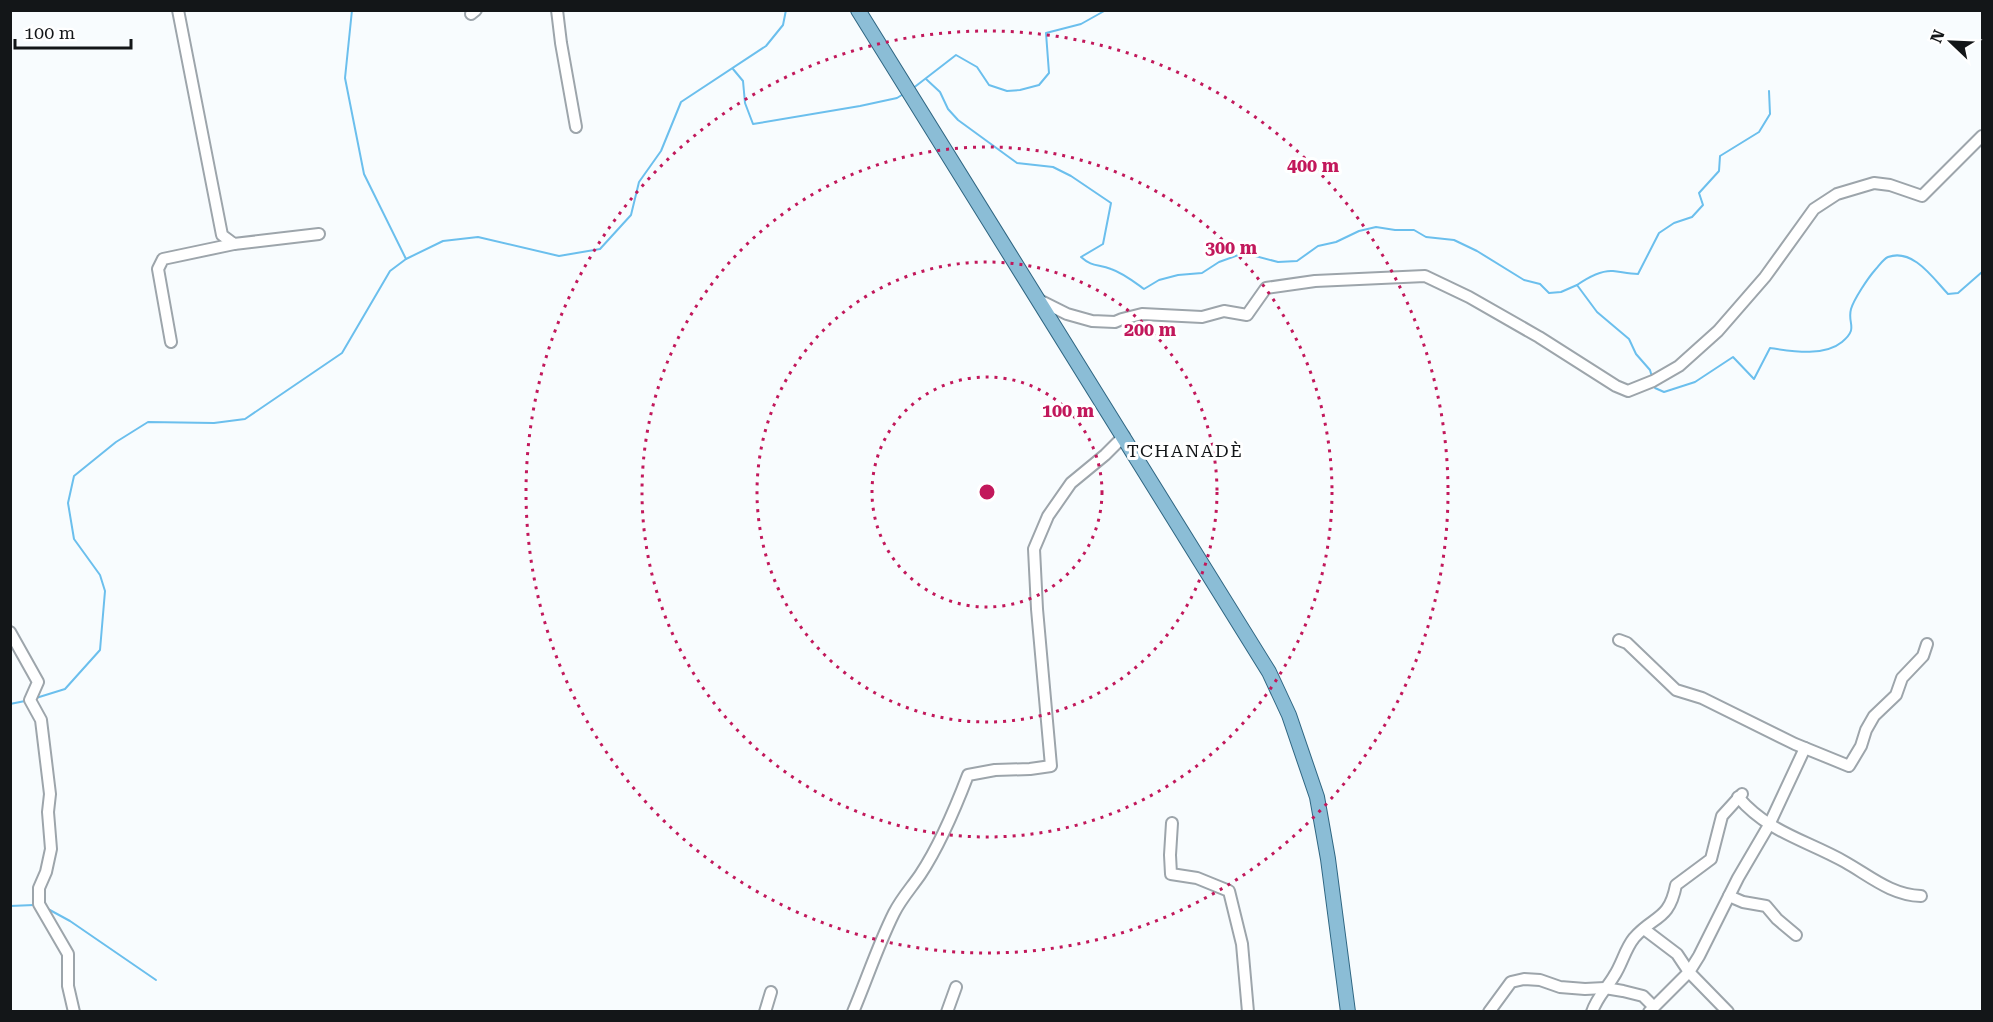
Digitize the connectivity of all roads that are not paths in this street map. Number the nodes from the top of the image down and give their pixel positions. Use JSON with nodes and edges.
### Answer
{"nodes":[{"id":1,"x":178,"y":10,"type":"edge"},
{"id":2,"x":557,"y":10,"type":"edge"},
{"id":3,"x":858,"y":10,"type":"edge"},
{"id":4,"x":576,"y":127,"type":"dead end"},
{"id":5,"x":1983,"y":136,"type":"edge"},
{"id":6,"x":319,"y":234,"type":"dead end"},
{"id":7,"x":234,"y":244,"type":"junction"},
{"id":8,"x":1040,"y":300,"type":"junction"},
{"id":9,"x":171,"y":342,"type":"dead end"},
{"id":10,"x":1124,"y":436,"type":"junction"},
{"id":11,"x":10,"y":632,"type":"edge"},
{"id":12,"x":1618,"y":640,"type":"dead end"},
{"id":13,"x":1927,"y":644,"type":"dead end"},
{"id":14,"x":1804,"y":748,"type":"junction"},
{"id":15,"x":1172,"y":823,"type":"dead end"},
{"id":16,"x":1769,"y":825,"type":"junction"},
{"id":17,"x":1729,"y":896,"type":"junction"},
{"id":18,"x":1921,"y":896,"type":"dead end"},
{"id":19,"x":1644,"y":929,"type":"junction"},
{"id":20,"x":1796,"y":935,"type":"dead end"},
{"id":21,"x":1689,"y":972,"type":"junction"},
{"id":22,"x":956,"y":987,"type":"dead end"},
{"id":23,"x":1605,"y":988,"type":"junction"},
{"id":24,"x":771,"y":992,"type":"dead end"},
{"id":25,"x":1651,"y":1009,"type":"edge"},
{"id":26,"x":74,"y":1011,"type":"edge"},
{"id":27,"x":765,"y":1011,"type":"edge"},
{"id":28,"x":853,"y":1011,"type":"edge"},
{"id":29,"x":947,"y":1011,"type":"edge"},
{"id":30,"x":1248,"y":1011,"type":"edge"},
{"id":31,"x":1348,"y":1011,"type":"edge"},
{"id":32,"x":1489,"y":1011,"type":"edge"},
{"id":33,"x":1592,"y":1011,"type":"edge"},
{"id":34,"x":1728,"y":1011,"type":"edge"}],
"edges":[{"from":1,"to":7,"type":"street"},
{"from":2,"to":4,"type":"street"},
{"from":3,"to":8,"type":"main road"},
{"from":5,"to":8,"type":"street"},
{"from":6,"to":7,"type":"street"},
{"from":7,"to":9,"type":"street"},
{"from":8,"to":10,"type":"main road"},
{"from":10,"to":28,"type":"street"},
{"from":10,"to":31,"type":"main road"},
{"from":11,"to":26,"type":"street"},
{"from":12,"to":14,"type":"street"},
{"from":13,"to":14,"type":"street"},
{"from":14,"to":16,"type":"street"},
{"from":15,"to":30,"type":"street"},
{"from":16,"to":17,"type":"street"},
{"from":16,"to":18,"type":"street"},
{"from":16,"to":19,"type":"street"},
{"from":17,"to":20,"type":"street"},
{"from":17,"to":21,"type":"street"},
{"from":19,"to":21,"type":"street"},
{"from":19,"to":23,"type":"street"},
{"from":21,"to":25,"type":"street"},
{"from":21,"to":34,"type":"street"},
{"from":22,"to":29,"type":"street"},
{"from":23,"to":25,"type":"street"},
{"from":23,"to":32,"type":"street"},
{"from":23,"to":33,"type":"street"},
{"from":24,"to":27,"type":"street"}]}
